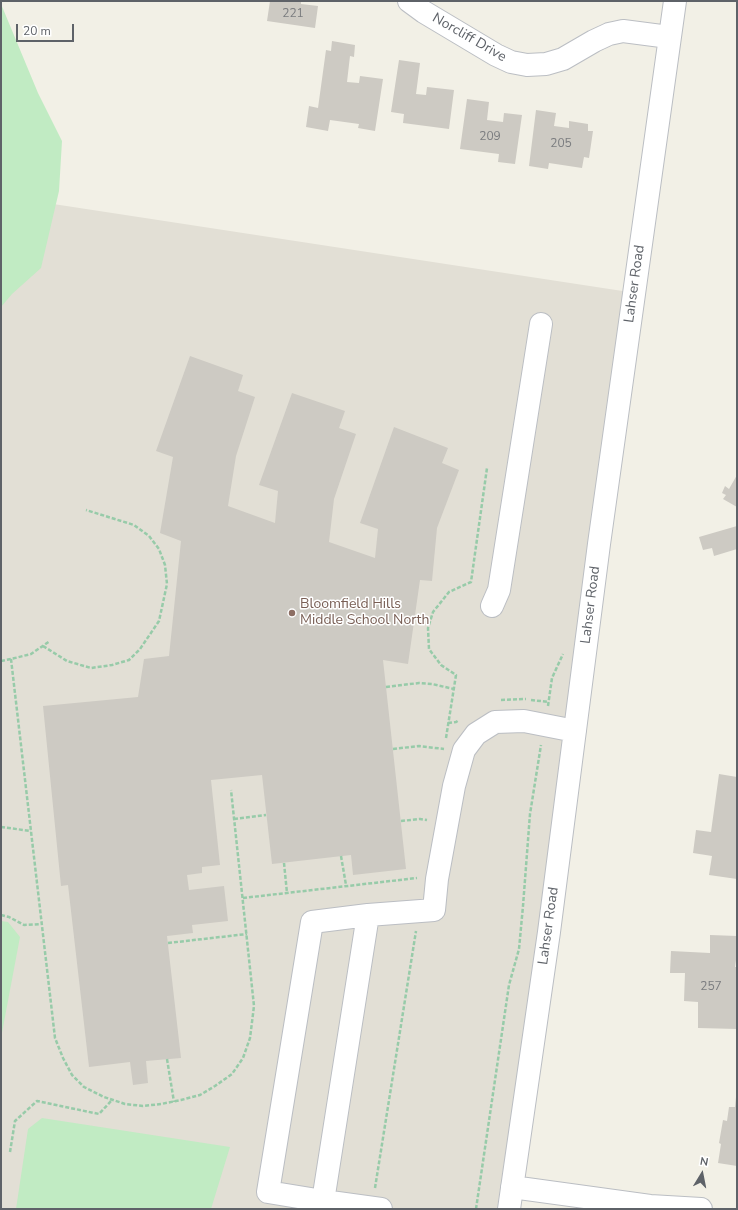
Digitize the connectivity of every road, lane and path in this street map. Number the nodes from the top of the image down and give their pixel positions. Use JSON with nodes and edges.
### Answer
{"nodes":[{"id":1,"x":409,"y":1,"type":"edge"},
{"id":2,"x":675,"y":1,"type":"edge"},
{"id":3,"x":669,"y":37,"type":"junction"},
{"id":4,"x":541,"y":324,"type":"dead end"},
{"id":5,"x":86,"y":510,"type":"dead end"},
{"id":6,"x":492,"y":606,"type":"dead end"},
{"id":7,"x":50,"y":641,"type":"dead end"},
{"id":8,"x":43,"y":646,"type":"junction"},
{"id":9,"x":564,"y":647,"type":"dead end"},
{"id":10,"x":11,"y":659,"type":"junction"},
{"id":11,"x":1,"y":660,"type":"edge"},
{"id":12,"x":386,"y":687,"type":"dead end"},
{"id":13,"x":454,"y":689,"type":"dead end"},
{"id":14,"x":545,"y":725,"type":"junction"},
{"id":15,"x":575,"y":731,"type":"junction"},
{"id":16,"x":392,"y":749,"type":"dead end"},
{"id":17,"x":444,"y":749,"type":"dead end"},
{"id":18,"x":231,"y":790,"type":"dead end"},
{"id":19,"x":266,"y":816,"type":"dead end"},
{"id":20,"x":234,"y":819,"type":"junction"},
{"id":21,"x":400,"y":821,"type":"dead end"},
{"id":22,"x":433,"y":821,"type":"dead end"},
{"id":23,"x":1,"y":827,"type":"edge"},
{"id":24,"x":31,"y":831,"type":"junction"},
{"id":25,"x":341,"y":856,"type":"dead end"},
{"id":26,"x":284,"y":862,"type":"dead end"},
{"id":27,"x":424,"y":877,"type":"dead end"},
{"id":28,"x":346,"y":885,"type":"junction"},
{"id":29,"x":287,"y":893,"type":"junction"},
{"id":30,"x":243,"y":898,"type":"junction"},
{"id":31,"x":1,"y":915,"type":"edge"},
{"id":32,"x":368,"y":915,"type":"junction"},
{"id":33,"x":42,"y":924,"type":"junction"},
{"id":34,"x":246,"y":934,"type":"junction"},
{"id":35,"x":168,"y":943,"type":"dead end"},
{"id":36,"x":167,"y":1059,"type":"dead end"},
{"id":37,"x":112,"y":1100,"type":"junction"},
{"id":38,"x":174,"y":1102,"type":"junction"},
{"id":39,"x":10,"y":1152,"type":"dead end"},
{"id":40,"x":512,"y":1187,"type":"junction"},
{"id":41,"x":323,"y":1201,"type":"junction"},
{"id":42,"x":382,"y":1209,"type":"edge"},
{"id":43,"x":476,"y":1209,"type":"edge"},
{"id":44,"x":509,"y":1209,"type":"edge"},
{"id":45,"x":701,"y":1209,"type":"edge"}],
"edges":[{"from":1,"to":3,"type":"street","name":"Norcliff Drive"},
{"from":2,"to":3,"type":"street","name":"Lahser Road"},
{"from":3,"to":15,"type":"street","name":"Lahser Road"},
{"from":4,"to":6,"type":"street"},
{"from":5,"to":8,"type":"path"},
{"from":7,"to":8,"type":"path"},
{"from":8,"to":10,"type":"path"},
{"from":9,"to":14,"type":"path"},
{"from":10,"to":11,"type":"path"},
{"from":10,"to":24,"type":"path"},
{"from":12,"to":13,"type":"path"},
{"from":14,"to":15,"type":"street"},
{"from":14,"to":32,"type":"street"},
{"from":14,"to":43,"type":"path"},
{"from":15,"to":40,"type":"street","name":"Lahser Road"},
{"from":16,"to":17,"type":"path"},
{"from":18,"to":20,"type":"path"},
{"from":19,"to":20,"type":"path"},
{"from":20,"to":30,"type":"path"},
{"from":21,"to":22,"type":"path"},
{"from":23,"to":24,"type":"path"},
{"from":24,"to":33,"type":"path"},
{"from":25,"to":28,"type":"path"},
{"from":26,"to":29,"type":"path"},
{"from":27,"to":28,"type":"path"},
{"from":28,"to":29,"type":"path"},
{"from":29,"to":30,"type":"path"},
{"from":30,"to":34,"type":"path"},
{"from":31,"to":33,"type":"path"},
{"from":32,"to":41,"type":"street"},
{"from":32,"to":41,"type":"street"},
{"from":33,"to":37,"type":"path"},
{"from":34,"to":35,"type":"path"},
{"from":34,"to":38,"type":"path"},
{"from":36,"to":38,"type":"path"},
{"from":37,"to":38,"type":"path"},
{"from":37,"to":39,"type":"path"},
{"from":40,"to":44,"type":"street","name":"Lahser Road"},
{"from":40,"to":45,"type":"street"},
{"from":41,"to":42,"type":"street"}]}
